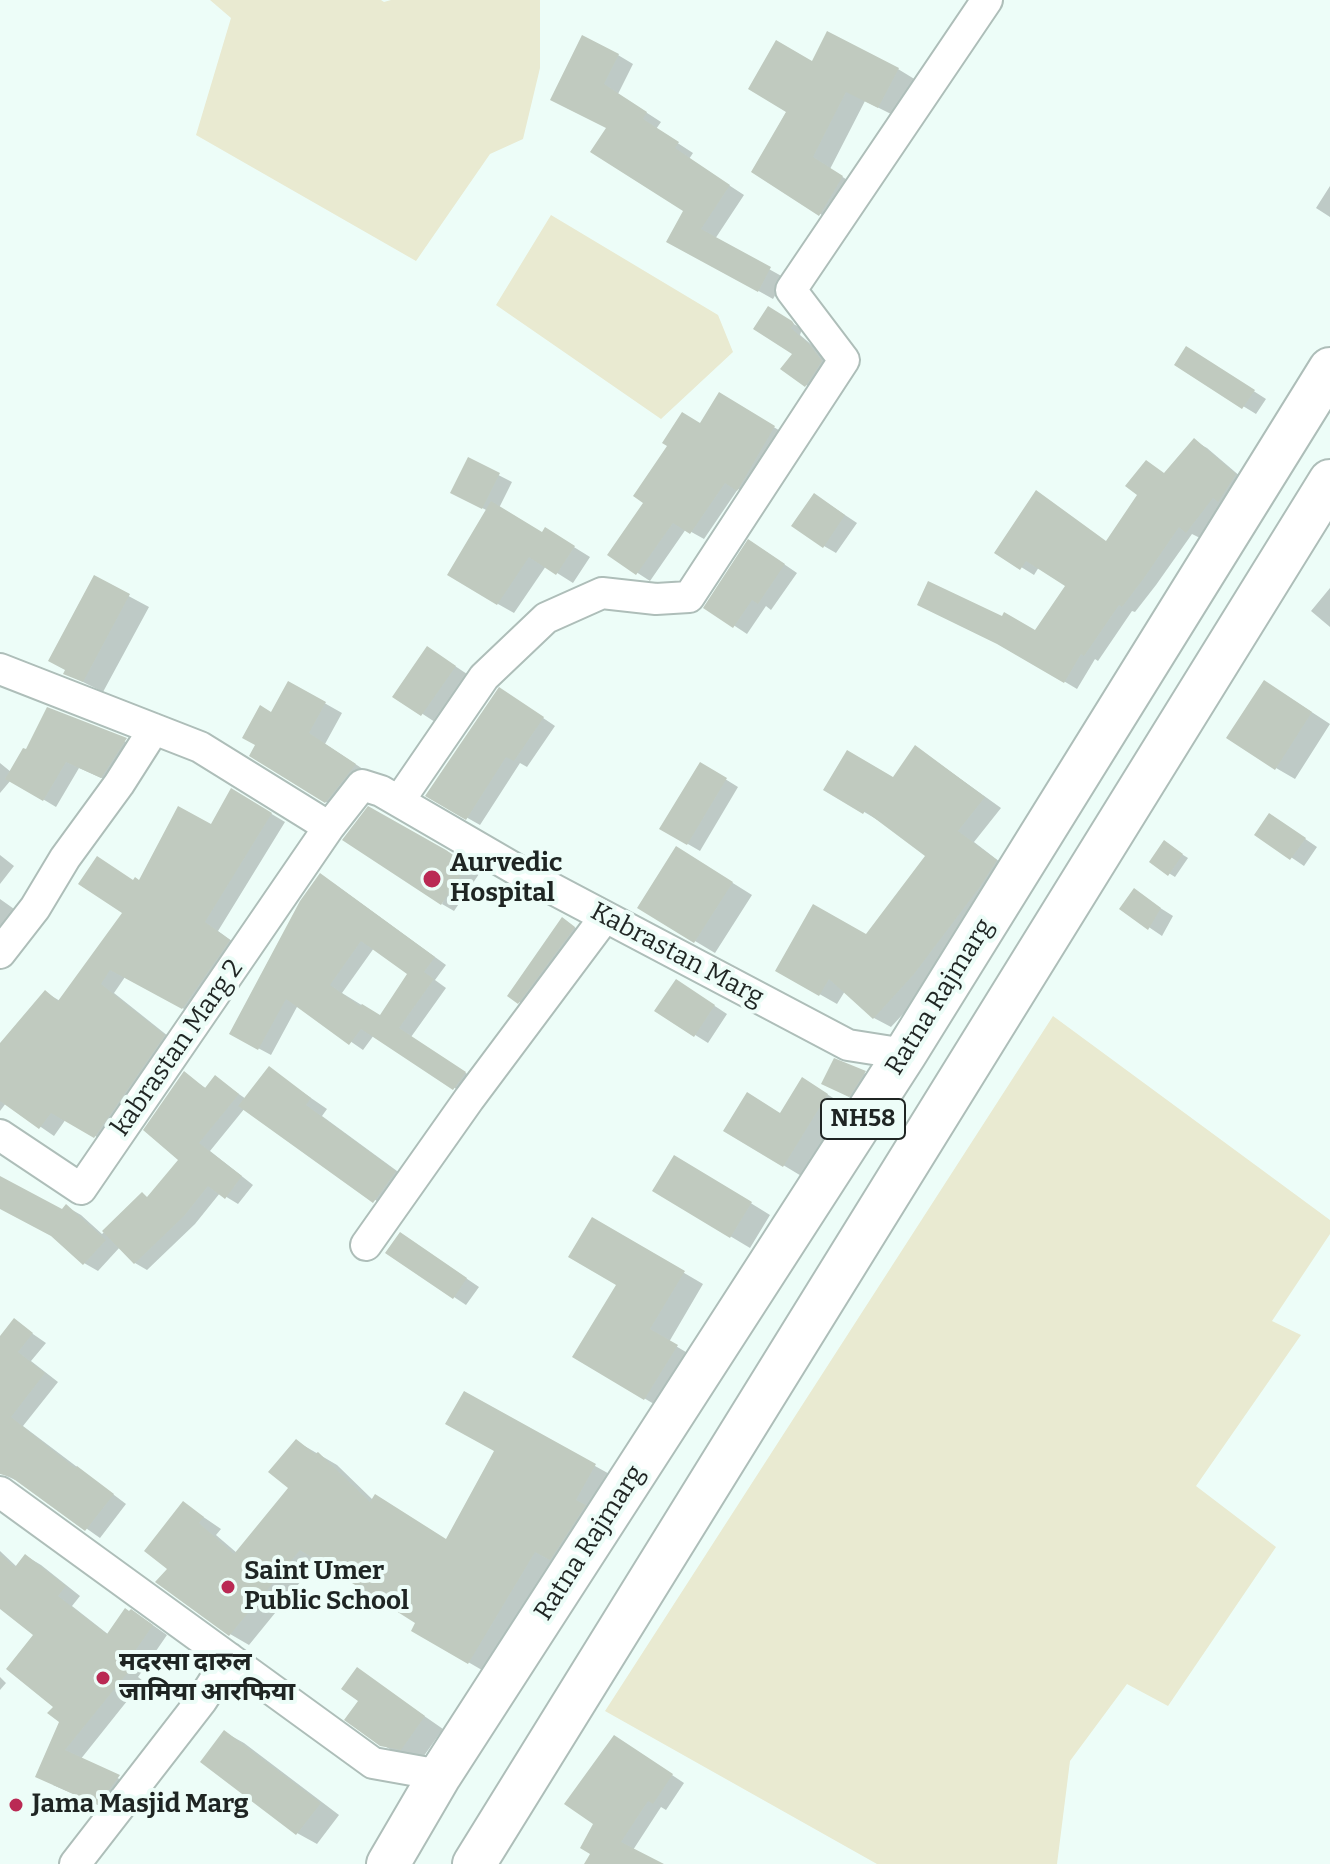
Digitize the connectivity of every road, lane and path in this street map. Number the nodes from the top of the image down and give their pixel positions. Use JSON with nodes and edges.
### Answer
{"nodes":[{"id":1,"x":987,"y":0,"type":"edge"},
{"id":2,"x":1330,"y":369,"type":"edge"},
{"id":3,"x":1330,"y":481,"type":"edge"},
{"id":4,"x":0,"y":669,"type":"edge"},
{"id":5,"x":154,"y":729,"type":"junction"},
{"id":6,"x":399,"y":801,"type":"junction"},
{"id":7,"x":329,"y":827,"type":"junction"},
{"id":8,"x":605,"y":917,"type":"junction"},
{"id":9,"x":0,"y":953,"type":"edge"},
{"id":10,"x":905,"y":1054,"type":"junction"},
{"id":11,"x":0,"y":1135,"type":"edge"},
{"id":12,"x":366,"y":1245,"type":"dead end"},
{"id":13,"x":0,"y":1492,"type":"edge"},
{"id":14,"x":229,"y":1658,"type":"junction"},
{"id":15,"x":440,"y":1775,"type":"junction"},
{"id":16,"x":75,"y":1864,"type":"edge"},
{"id":17,"x":388,"y":1864,"type":"edge"},
{"id":18,"x":474,"y":1864,"type":"edge"}],
"edges":[{"from":1,"to":6,"type":"street"},
{"from":2,"to":10,"type":"highway","name":"Ratna Rajmarg","number":"NH58"},
{"from":3,"to":18,"type":"highway","number":"NH58"},
{"from":4,"to":5,"type":"street"},
{"from":5,"to":7,"type":"street"},
{"from":5,"to":9,"type":"street"},
{"from":6,"to":7,"type":"street","name":"Kabrastan Marg"},
{"from":6,"to":8,"type":"street","name":"Kabrastan Marg"},
{"from":7,"to":11,"type":"street","name":"kabrastan Marg 2"},
{"from":8,"to":10,"type":"street","name":"Kabrastan Marg"},
{"from":8,"to":12,"type":"street"},
{"from":10,"to":15,"type":"highway","name":"Ratna Rajmarg","number":"NH58"},
{"from":13,"to":14,"type":"street"},
{"from":14,"to":15,"type":"street"},
{"from":14,"to":16,"type":"street"},
{"from":15,"to":17,"type":"highway","name":"Ratna Rajmarg","number":"NH58"}]}
